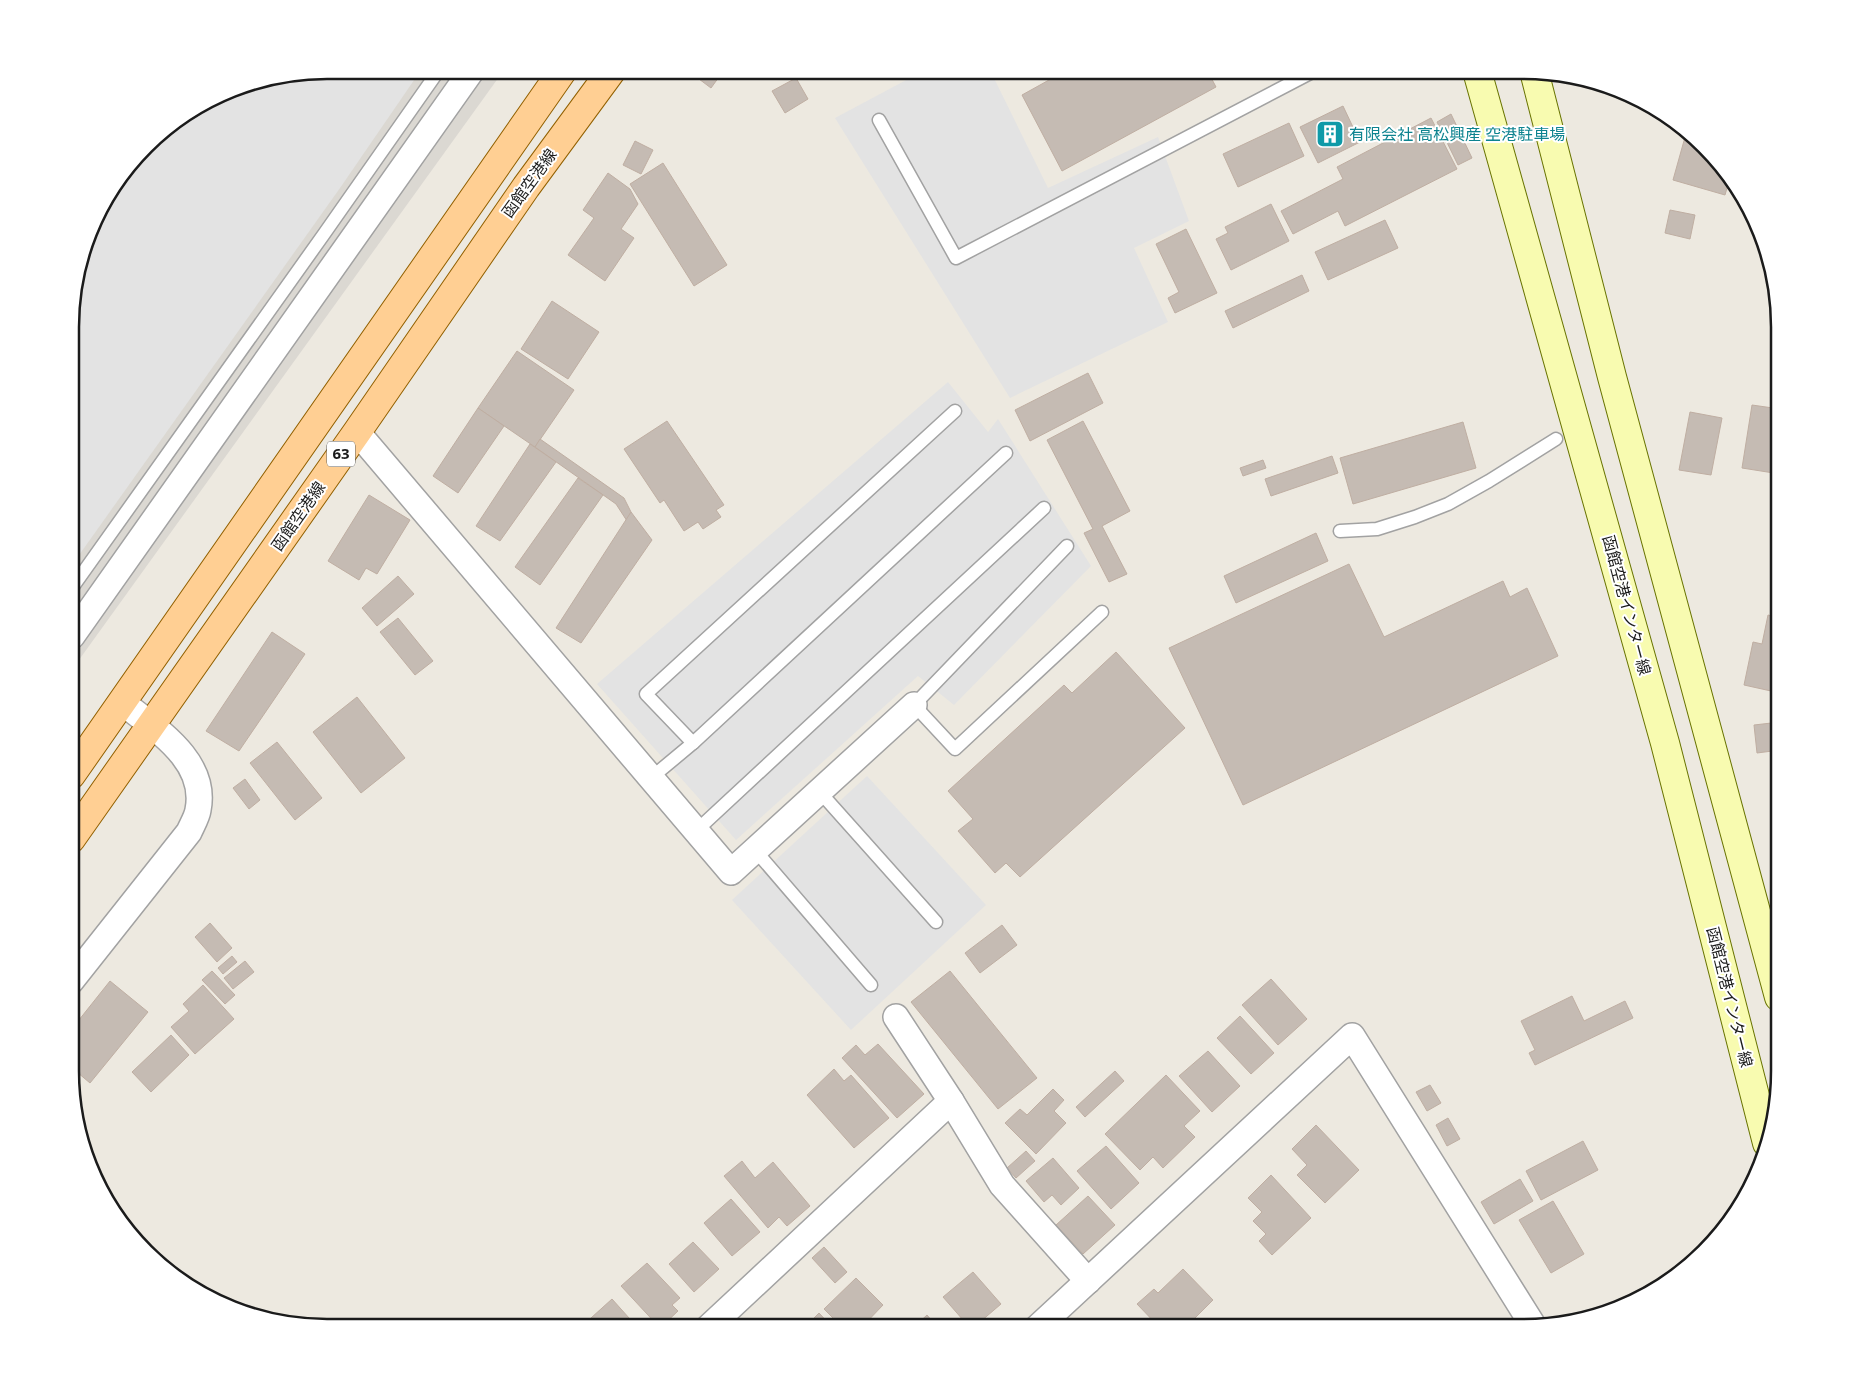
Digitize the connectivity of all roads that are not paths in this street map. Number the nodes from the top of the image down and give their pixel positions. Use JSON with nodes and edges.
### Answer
{"nodes":[{"id":1,"x":433,"y":79,"type":"edge"},
{"id":2,"x":466,"y":79,"type":"edge"},
{"id":3,"x":558,"y":79,"type":"edge"},
{"id":4,"x":605,"y":79,"type":"edge"},
{"id":5,"x":1299,"y":79,"type":"edge"},
{"id":6,"x":1480,"y":79,"type":"edge"},
{"id":7,"x":1536,"y":79,"type":"edge"},
{"id":8,"x":879,"y":120,"type":"dead end"},
{"id":9,"x":955,"y":411,"type":"dead end"},
{"id":10,"x":357,"y":432,"type":"junction"},
{"id":11,"x":1556,"y":439,"type":"dead end"},
{"id":12,"x":1006,"y":453,"type":"dead end"},
{"id":13,"x":1044,"y":508,"type":"dead end"},
{"id":14,"x":1340,"y":531,"type":"dead end"},
{"id":15,"x":1067,"y":546,"type":"dead end"},
{"id":16,"x":79,"y":578,"type":"edge"},
{"id":17,"x":1102,"y":612,"type":"dead end"},
{"id":18,"x":79,"y":626,"type":"edge"},
{"id":19,"x":122,"y":702,"type":"junction"},
{"id":20,"x":914,"y":705,"type":"junction"},
{"id":21,"x":151,"y":726,"type":"junction"},
{"id":22,"x":693,"y":743,"type":"junction"},
{"id":23,"x":79,"y":764,"type":"edge"},
{"id":24,"x":651,"y":778,"type":"junction"},
{"id":25,"x":819,"y":791,"type":"junction"},
{"id":26,"x":79,"y":828,"type":"edge"},
{"id":27,"x":696,"y":831,"type":"junction"},
{"id":28,"x":755,"y":850,"type":"junction"},
{"id":29,"x":936,"y":922,"type":"dead end"},
{"id":30,"x":1771,"y":965,"type":"edge"},
{"id":31,"x":79,"y":971,"type":"edge"},
{"id":32,"x":871,"y":986,"type":"dead end"},
{"id":33,"x":896,"y":1017,"type":"dead end"},
{"id":34,"x":951,"y":1101,"type":"junction"},
{"id":35,"x":1764,"y":1131,"type":"edge"},
{"id":36,"x":1088,"y":1281,"type":"junction"},
{"id":37,"x":718,"y":1319,"type":"edge"},
{"id":38,"x":1047,"y":1319,"type":"edge"},
{"id":39,"x":1529,"y":1319,"type":"edge"}],
"edges":[{"from":1,"to":16,"type":"lane"},
{"from":2,"to":18,"type":"street"},
{"from":3,"to":19,"type":"main road","number":"63"},
{"from":4,"to":10,"type":"main road","name":"函館空港線","number":"63"},
{"from":5,"to":8,"type":"lane"},
{"from":6,"to":35,"type":"main road","name":"函館空港インター線"},
{"from":7,"to":30,"type":"main road"},
{"from":9,"to":22,"type":"lane"},
{"from":10,"to":21,"type":"main road","name":"函館空港線","number":"63"},
{"from":10,"to":24,"type":"street"},
{"from":11,"to":14,"type":"lane"},
{"from":12,"to":22,"type":"lane"},
{"from":13,"to":27,"type":"lane"},
{"from":15,"to":20,"type":"lane"},
{"from":17,"to":20,"type":"lane"},
{"from":19,"to":21,"type":"street"},
{"from":19,"to":23,"type":"main road","number":"63"},
{"from":20,"to":25,"type":"street"},
{"from":21,"to":26,"type":"main road","name":"函館空港線","number":"63"},
{"from":21,"to":31,"type":"street"},
{"from":22,"to":24,"type":"lane"},
{"from":24,"to":27,"type":"street"},
{"from":25,"to":28,"type":"street"},
{"from":25,"to":29,"type":"lane"},
{"from":27,"to":28,"type":"street"},
{"from":28,"to":32,"type":"lane"},
{"from":33,"to":34,"type":"street"},
{"from":34,"to":36,"type":"street"},
{"from":34,"to":37,"type":"street"},
{"from":36,"to":38,"type":"street"},
{"from":36,"to":39,"type":"street"}]}
